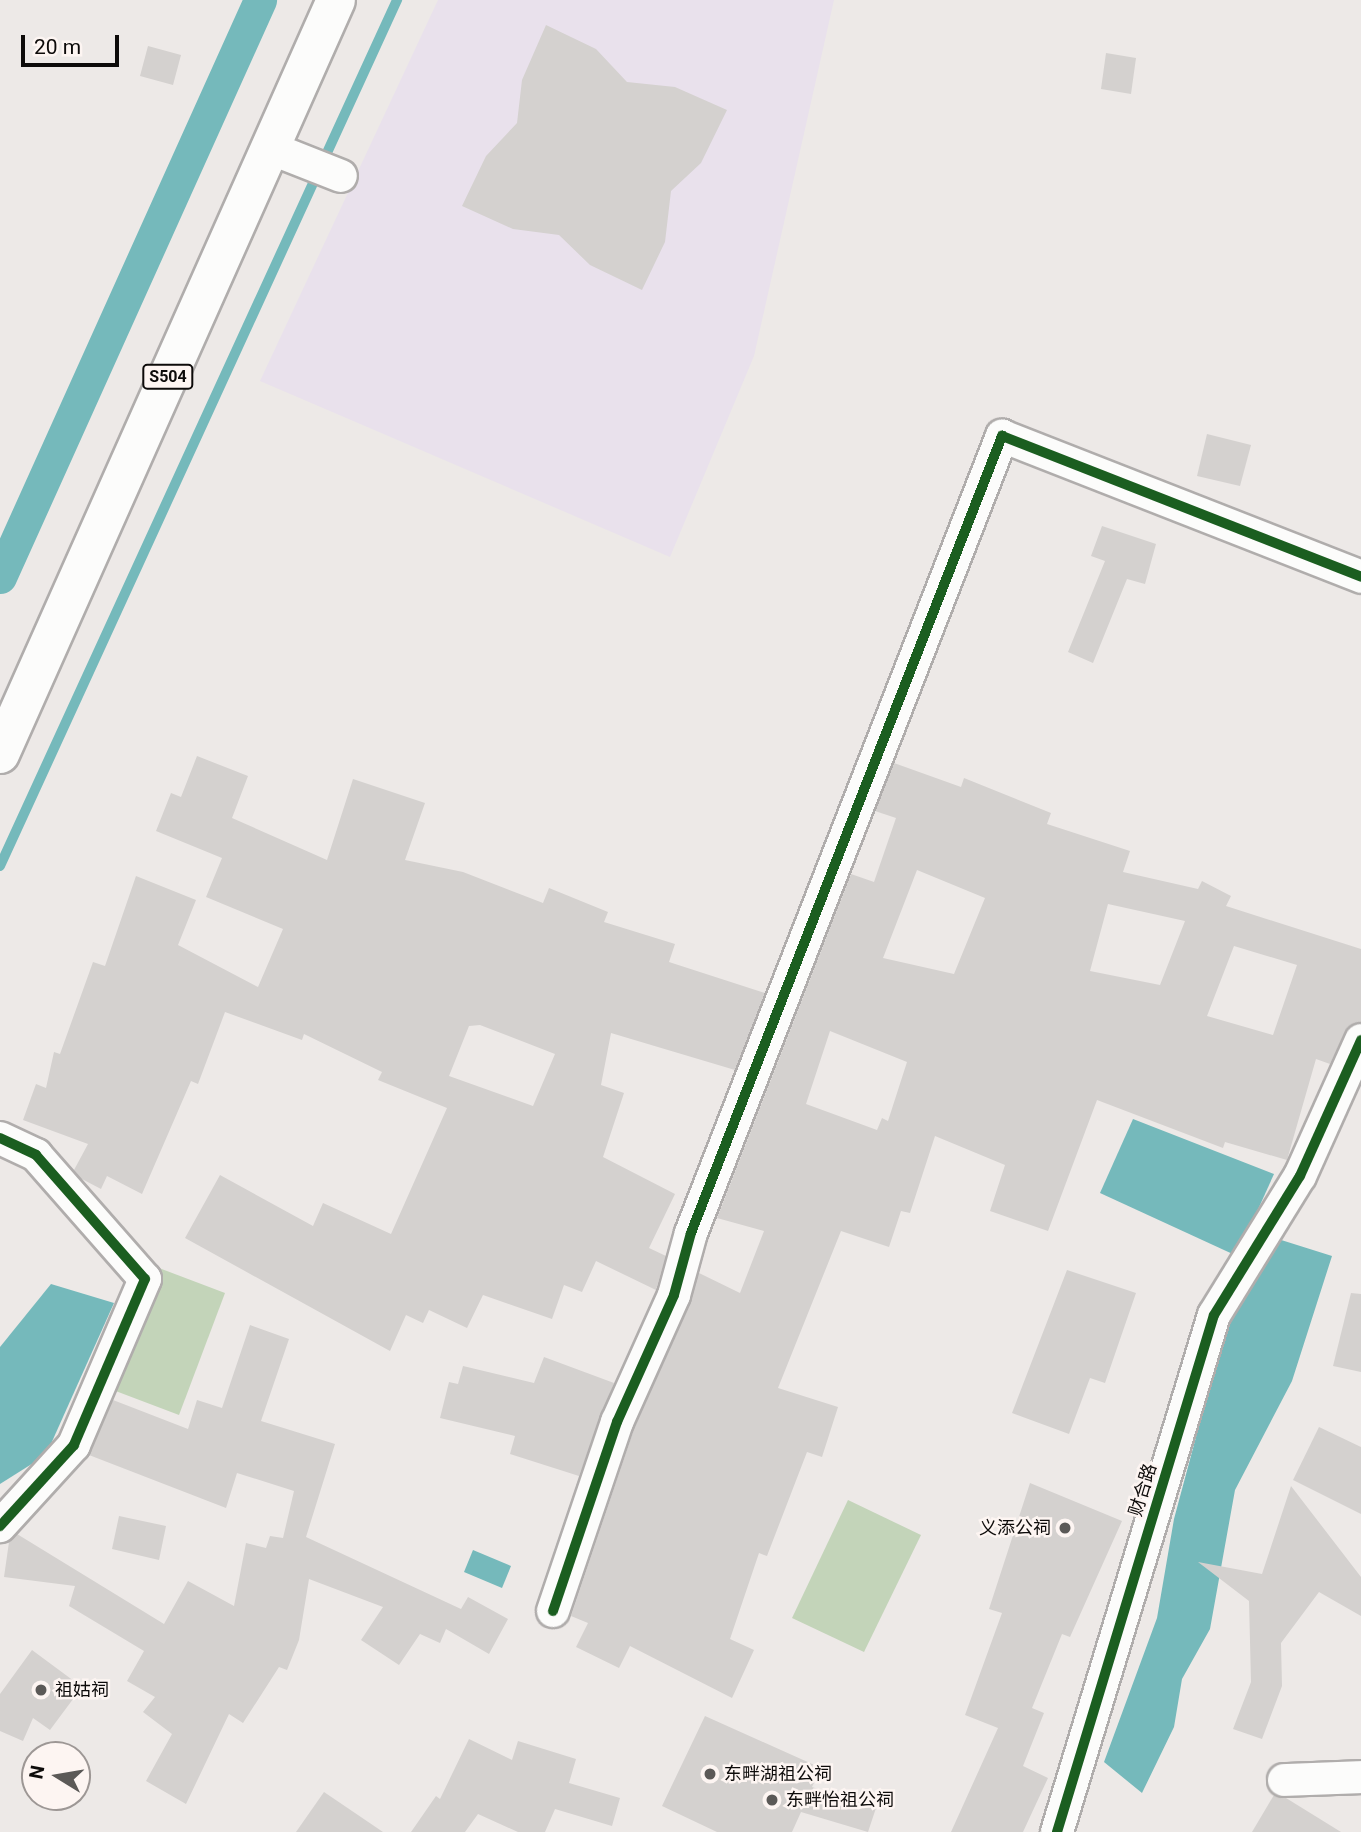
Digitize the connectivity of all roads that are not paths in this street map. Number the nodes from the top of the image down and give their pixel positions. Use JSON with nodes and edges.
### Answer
{"nodes":[{"id":1,"x":336,"y":0,"type":"edge"},
{"id":2,"x":285,"y":154,"type":"junction"},
{"id":3,"x":341,"y":176,"type":"dead end"},
{"id":4,"x":1361,"y":577,"type":"edge"},
{"id":5,"x":0,"y":754,"type":"edge"},
{"id":6,"x":1361,"y":1040,"type":"edge"},
{"id":7,"x":0,"y":1138,"type":"edge"},
{"id":8,"x":0,"y":1527,"type":"edge"},
{"id":9,"x":553,"y":1611,"type":"dead end"},
{"id":10,"x":1361,"y":1777,"type":"edge"},
{"id":11,"x":1284,"y":1780,"type":"dead end"},
{"id":12,"x":1056,"y":1832,"type":"edge"}],
"edges":[{"from":1,"to":2,"type":"main road","number":"S504"},
{"from":2,"to":3,"type":"street"},
{"from":2,"to":5,"type":"main road","number":"S504"},
{"from":4,"to":9,"type":"street"},
{"from":6,"to":12,"type":"street","name":"财合路"},
{"from":7,"to":8,"type":"street"},
{"from":10,"to":11,"type":"street"}]}
